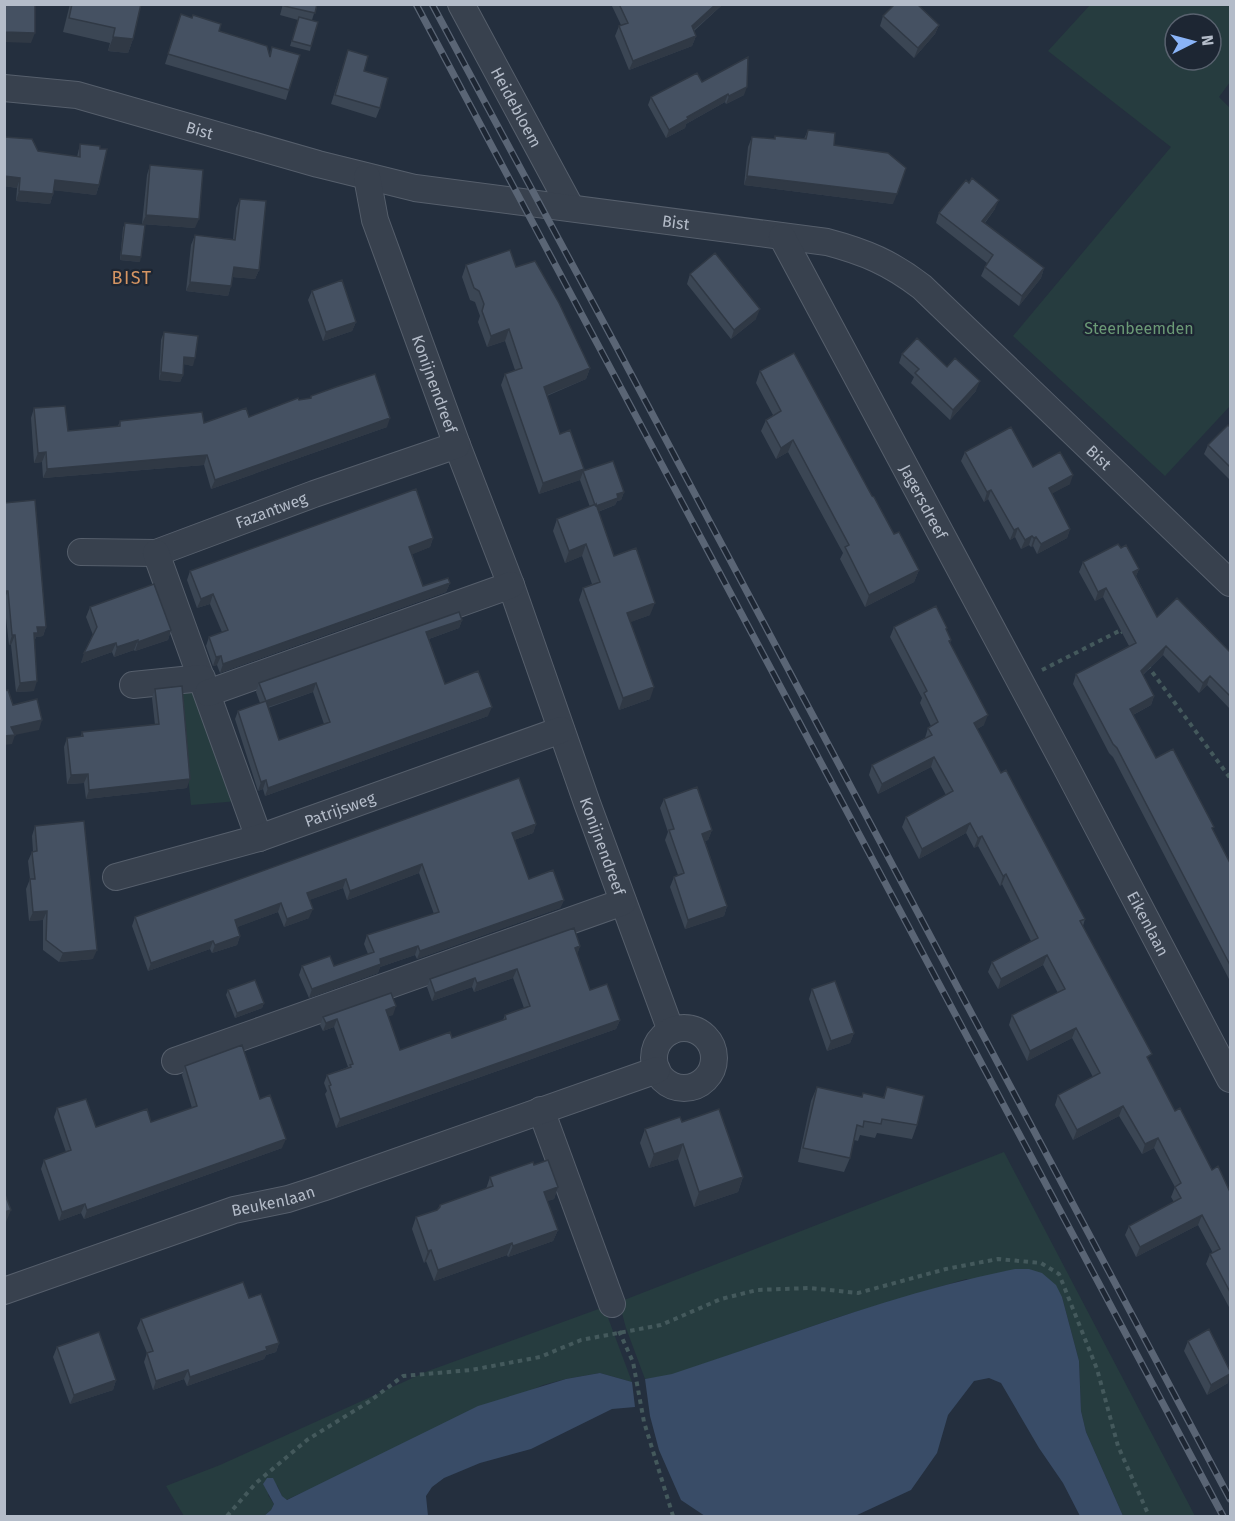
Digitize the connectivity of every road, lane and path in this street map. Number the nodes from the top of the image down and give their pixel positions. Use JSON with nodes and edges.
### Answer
{"nodes":[{"id":1,"x":461,"y":4,"type":"edge"},
{"id":2,"x":4,"y":88,"type":"edge"},
{"id":3,"x":367,"y":177,"type":"junction"},
{"id":4,"x":572,"y":208,"type":"junction"},
{"id":5,"x":782,"y":237,"type":"junction"},
{"id":6,"x":457,"y":445,"type":"junction"},
{"id":7,"x":81,"y":552,"type":"dead end"},
{"id":8,"x":156,"y":553,"type":"junction"},
{"id":9,"x":1230,"y":583,"type":"edge"},
{"id":10,"x":511,"y":585,"type":"junction"},
{"id":11,"x":1128,"y":639,"type":"edge"},
{"id":12,"x":1141,"y":658,"type":"edge"},
{"id":13,"x":1020,"y":681,"type":"junction"},
{"id":14,"x":133,"y":685,"type":"dead end"},
{"id":15,"x":205,"y":685,"type":"junction"},
{"id":16,"x":561,"y":730,"type":"junction"},
{"id":17,"x":1066,"y":767,"type":"joint"},
{"id":18,"x":1230,"y":778,"type":"edge"},
{"id":19,"x":259,"y":838,"type":"junction"},
{"id":20,"x":116,"y":877,"type":"dead end"},
{"id":21,"x":623,"y":902,"type":"junction"},
{"id":22,"x":671,"y":1031,"type":"junction"},
{"id":23,"x":175,"y":1061,"type":"dead end"},
{"id":24,"x":657,"y":1070,"type":"junction"},
{"id":25,"x":1230,"y":1079,"type":"edge"},
{"id":26,"x":541,"y":1110,"type":"junction"},
{"id":27,"x":4,"y":1291,"type":"edge"},
{"id":28,"x":612,"y":1304,"type":"dead end"},
{"id":29,"x":620,"y":1332,"type":"junction"},
{"id":30,"x":227,"y":1516,"type":"edge"},
{"id":31,"x":673,"y":1516,"type":"edge"},
{"id":32,"x":1149,"y":1516,"type":"edge"}],
"edges":[{"from":1,"to":4,"type":"street","name":"Heidebloem"},
{"from":2,"to":3,"type":"street","name":"Bist"},
{"from":3,"to":4,"type":"street","name":"Bist"},
{"from":3,"to":6,"type":"street","name":"Konijnendreef"},
{"from":4,"to":5,"type":"street","name":"Bist"},
{"from":5,"to":9,"type":"street","name":"Bist"},
{"from":5,"to":13,"type":"street","name":"Jagersdreef"},
{"from":6,"to":8,"type":"street","name":"Fazantweg"},
{"from":6,"to":10,"type":"street","name":"Konijnendreef"},
{"from":7,"to":8,"type":"street","name":"Fazantweg"},
{"from":8,"to":15,"type":"street"},
{"from":10,"to":15,"type":"street"},
{"from":10,"to":16,"type":"street","name":"Konijnendreef"},
{"from":11,"to":13,"type":"path"},
{"from":12,"to":18,"type":"path"},
{"from":13,"to":17,"type":"street","name":"Jagersdreef"},
{"from":14,"to":15,"type":"street"},
{"from":15,"to":19,"type":"street"},
{"from":16,"to":19,"type":"street","name":"Patrijsweg"},
{"from":16,"to":21,"type":"street","name":"Konijnendreef"},
{"from":17,"to":25,"type":"street","name":"Eikenlaan"},
{"from":19,"to":20,"type":"street","name":"Patrijsweg"},
{"from":21,"to":22,"type":"street"},
{"from":21,"to":23,"type":"street"},
{"from":22,"to":24,"type":"street"},
{"from":22,"to":24,"type":"street"},
{"from":24,"to":26,"type":"street","name":"Beukenlaan"},
{"from":26,"to":27,"type":"street","name":"Beukenlaan"},
{"from":26,"to":28,"type":"street"},
{"from":29,"to":30,"type":"path"},
{"from":29,"to":31,"type":"path"},
{"from":29,"to":32,"type":"path"}]}
